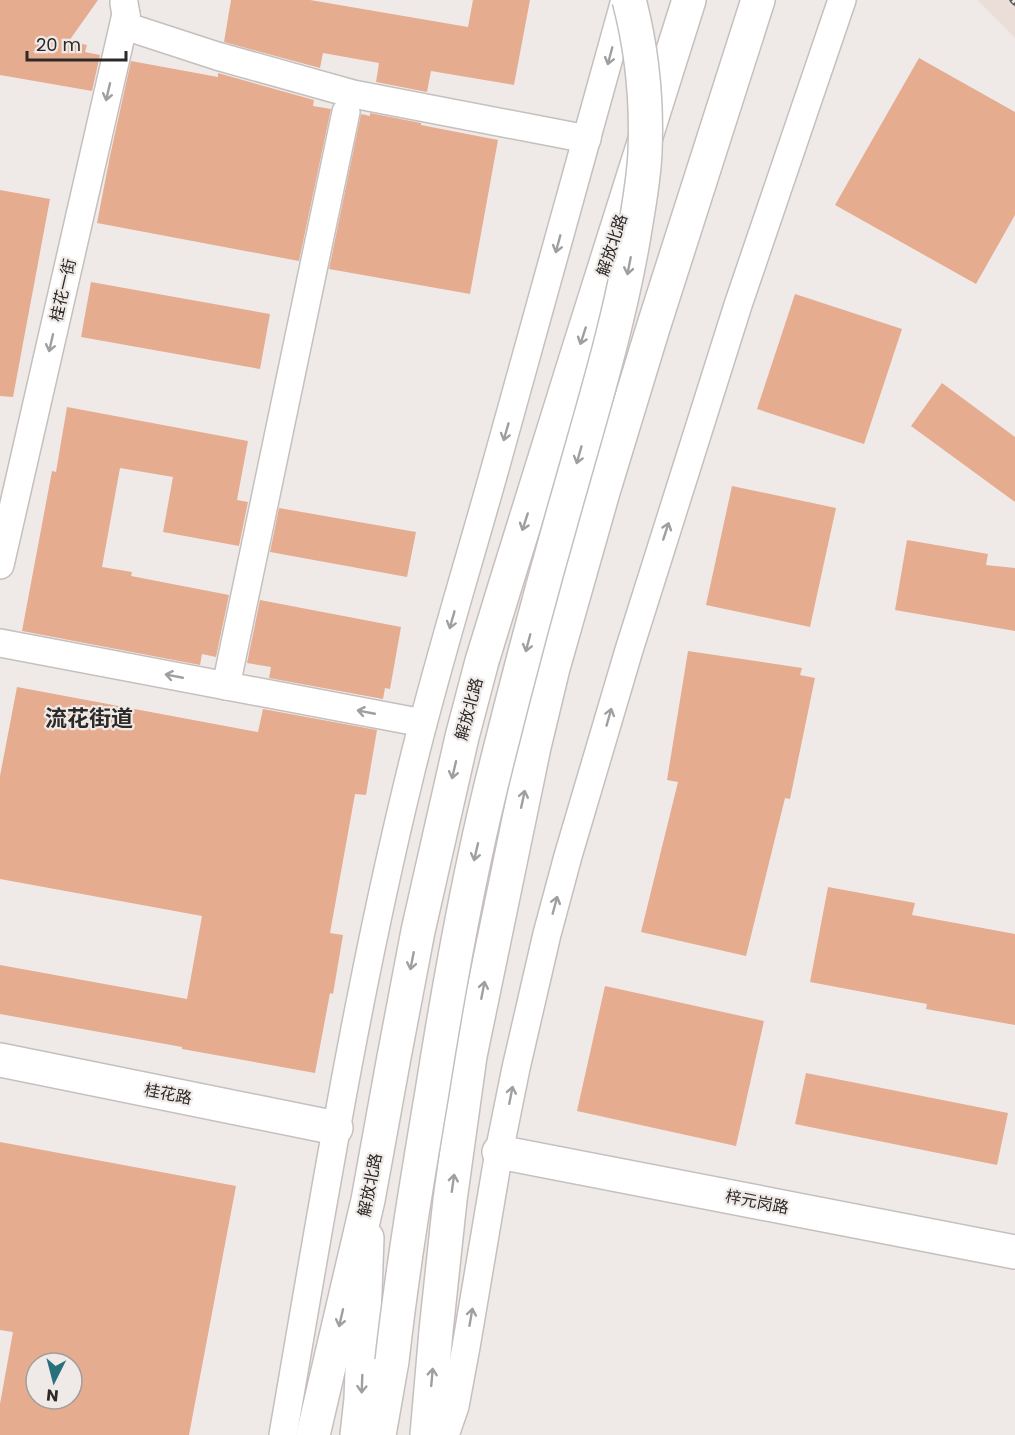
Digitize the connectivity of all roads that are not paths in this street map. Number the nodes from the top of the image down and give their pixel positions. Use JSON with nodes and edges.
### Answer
{"nodes":[{"id":1,"x":627,"y":0,"type":"edge"},
{"id":2,"x":689,"y":0,"type":"edge"},
{"id":3,"x":758,"y":0,"type":"edge"},
{"id":4,"x":842,"y":0,"type":"edge"},
{"id":5,"x":125,"y":7,"type":"edge"},
{"id":6,"x":346,"y":112,"type":"dead end"},
{"id":7,"x":587,"y":139,"type":"junction"},
{"id":8,"x":0,"y":565,"type":"edge"},
{"id":9,"x":0,"y":644,"type":"edge"},
{"id":10,"x":226,"y":686,"type":"junction"},
{"id":11,"x":423,"y":723,"type":"junction"},
{"id":12,"x":0,"y":1060,"type":"edge"},
{"id":13,"x":336,"y":1128,"type":"junction"},
{"id":14,"x":499,"y":1152,"type":"junction"},
{"id":15,"x":368,"y":1200,"type":"junction"},
{"id":16,"x":1015,"y":1252,"type":"edge"},
{"id":17,"x":392,"y":1361,"type":"junction"},
{"id":18,"x":283,"y":1435,"type":"edge"},
{"id":19,"x":313,"y":1435,"type":"edge"},
{"id":20,"x":357,"y":1435,"type":"edge"},
{"id":21,"x":373,"y":1435,"type":"edge"},
{"id":22,"x":379,"y":1435,"type":"edge"},
{"id":23,"x":427,"y":1435,"type":"edge"},
{"id":24,"x":445,"y":1435,"type":"edge"}],
"edges":[{"from":1,"to":7,"type":"street","one_way":true},
{"from":1,"to":17,"type":"main road","one_way":true,"bridge":true},
{"from":2,"to":15,"type":"main road","name":"解放北路","one_way":true},
{"from":23,"to":3,"type":"main road","one_way":true},
{"from":14,"to":4,"type":"street","one_way":true},
{"from":5,"to":7,"type":"street"},
{"from":5,"to":8,"type":"street","name":"桂花一街","one_way":true},
{"from":6,"to":10,"type":"street"},
{"from":7,"to":11,"type":"street","one_way":true},
{"from":10,"to":9,"type":"street","one_way":true},
{"from":11,"to":10,"type":"street","one_way":true},
{"from":11,"to":13,"type":"street"},
{"from":12,"to":13,"type":"main road","name":"桂花路"},
{"from":13,"to":18,"type":"street"},
{"from":14,"to":16,"type":"main road","name":"梓元岗路"},
{"from":24,"to":14,"type":"street","one_way":true},
{"from":15,"to":19,"type":"main road","name":"解放北路","one_way":true},
{"from":15,"to":20,"type":"main road","one_way":true},
{"from":17,"to":21,"type":"main road"},
{"from":17,"to":22,"type":"main road"}]}
